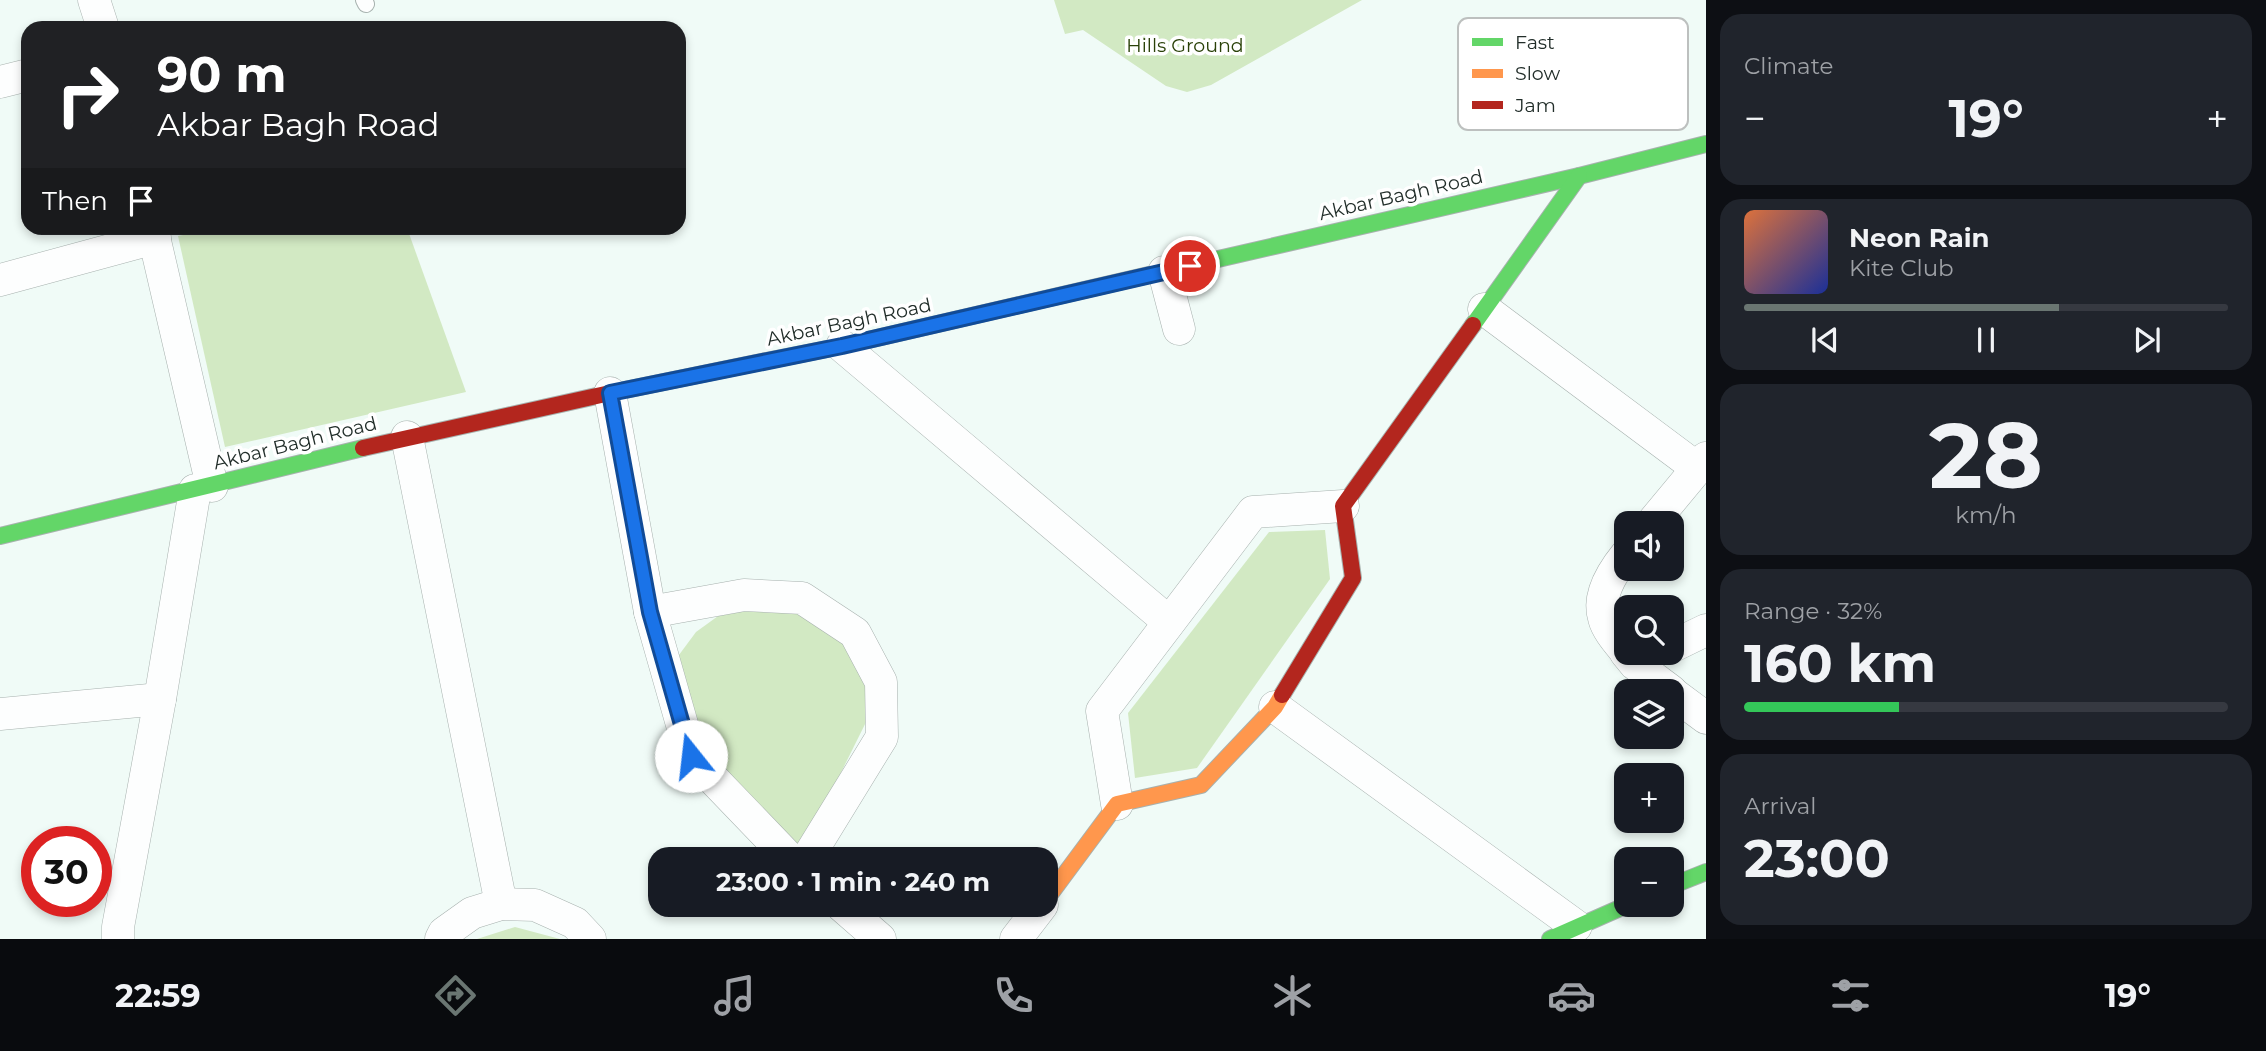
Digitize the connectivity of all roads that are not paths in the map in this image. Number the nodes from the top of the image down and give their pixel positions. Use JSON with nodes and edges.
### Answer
{"nodes":[{"id":1,"x":94,"y":0,"type":"edge"},
{"id":2,"x":101,"y":21,"type":"edge"},
{"id":3,"x":21,"y":77,"type":"edge"},
{"id":4,"x":0,"y":82,"type":"edge"},
{"id":5,"x":1706,"y":144,"type":"edge"},
{"id":6,"x":1579,"y":176,"type":"junction"},
{"id":7,"x":147,"y":235,"type":"edge"},
{"id":8,"x":153,"y":235,"type":"edge"},
{"id":9,"x":1164,"y":272,"type":"junction"},
{"id":10,"x":0,"y":281,"type":"edge"},
{"id":11,"x":1484,"y":309,"type":"junction"},
{"id":12,"x":1178,"y":329,"type":"dead end"},
{"id":13,"x":842,"y":346,"type":"junction"},
{"id":14,"x":610,"y":393,"type":"junction"},
{"id":15,"x":407,"y":437,"type":"junction"},
{"id":16,"x":1701,"y":463,"type":"edge"},
{"id":17,"x":203,"y":488,"type":"junction"},
{"id":18,"x":1343,"y":506,"type":"junction"},
{"id":19,"x":1662,"y":511,"type":"edge"},
{"id":20,"x":0,"y":536,"type":"edge"},
{"id":21,"x":1614,"y":570,"type":"edge"},
{"id":22,"x":650,"y":612,"type":"junction"},
{"id":23,"x":1169,"y":622,"type":"junction"},
{"id":24,"x":1614,"y":630,"type":"edge"},
{"id":25,"x":1706,"y":630,"type":"edge"},
{"id":26,"x":1684,"y":641,"type":"edge"},
{"id":27,"x":1645,"y":665,"type":"edge"},
{"id":28,"x":1659,"y":679,"type":"edge"},
{"id":29,"x":160,"y":699,"type":"junction"},
{"id":30,"x":1684,"y":702,"type":"edge"},
{"id":31,"x":1275,"y":707,"type":"junction"},
{"id":32,"x":0,"y":714,"type":"edge"},
{"id":33,"x":1706,"y":718,"type":"edge"},
{"id":34,"x":1116,"y":804,"type":"junction"},
{"id":35,"x":778,"y":847,"type":"edge"},
{"id":36,"x":814,"y":847,"type":"edge"},
{"id":37,"x":1706,"y":872,"type":"edge"},
{"id":38,"x":1684,"y":881,"type":"edge"},
{"id":39,"x":1058,"y":883,"type":"edge"},
{"id":40,"x":501,"y":904,"type":"junction"},
{"id":41,"x":1614,"y":912,"type":"edge"},
{"id":42,"x":855,"y":917,"type":"edge"},
{"id":43,"x":1032,"y":917,"type":"edge"},
{"id":44,"x":1568,"y":935,"type":"edge"},
{"id":45,"x":118,"y":939,"type":"edge"},
{"id":46,"x":440,"y":939,"type":"edge"},
{"id":47,"x":590,"y":939,"type":"edge"},
{"id":48,"x":880,"y":939,"type":"edge"},
{"id":49,"x":1016,"y":939,"type":"edge"}],
"edges":[{"from":1,"to":2,"type":"street"},
{"from":3,"to":4,"type":"street"},
{"from":5,"to":6,"type":"street","name":"Akbar Bagh Road"},
{"from":6,"to":9,"type":"street","name":"Akbar Bagh Road"},
{"from":6,"to":11,"type":"street"},
{"from":7,"to":10,"type":"street"},
{"from":8,"to":17,"type":"street"},
{"from":9,"to":12,"type":"street"},
{"from":9,"to":13,"type":"street","name":"Akbar Bagh Road"},
{"from":11,"to":16,"type":"street"},
{"from":11,"to":18,"type":"street"},
{"from":13,"to":14,"type":"street","name":"Akbar Bagh Road"},
{"from":13,"to":23,"type":"street"},
{"from":14,"to":15,"type":"street","name":"Akbar Bagh Road"},
{"from":14,"to":22,"type":"street"},
{"from":15,"to":17,"type":"street","name":"Akbar Bagh Road"},
{"from":15,"to":40,"type":"street"},
{"from":16,"to":19,"type":"street"},
{"from":17,"to":20,"type":"street","name":"Akbar Bagh Road"},
{"from":17,"to":29,"type":"street"},
{"from":18,"to":23,"type":"street"},
{"from":18,"to":31,"type":"street"},
{"from":21,"to":24,"type":"street"},
{"from":22,"to":35,"type":"street"},
{"from":22,"to":36,"type":"street"},
{"from":23,"to":34,"type":"street"},
{"from":25,"to":26,"type":"street"},
{"from":27,"to":28,"type":"street"},
{"from":29,"to":32,"type":"street"},
{"from":29,"to":45,"type":"street"},
{"from":30,"to":33,"type":"street"},
{"from":31,"to":34,"type":"street"},
{"from":31,"to":44,"type":"street"},
{"from":34,"to":39,"type":"street"},
{"from":37,"to":38,"type":"street"},
{"from":40,"to":46,"type":"street"},
{"from":40,"to":47,"type":"street"},
{"from":41,"to":44,"type":"street"},
{"from":42,"to":48,"type":"street"},
{"from":43,"to":49,"type":"street"}]}
